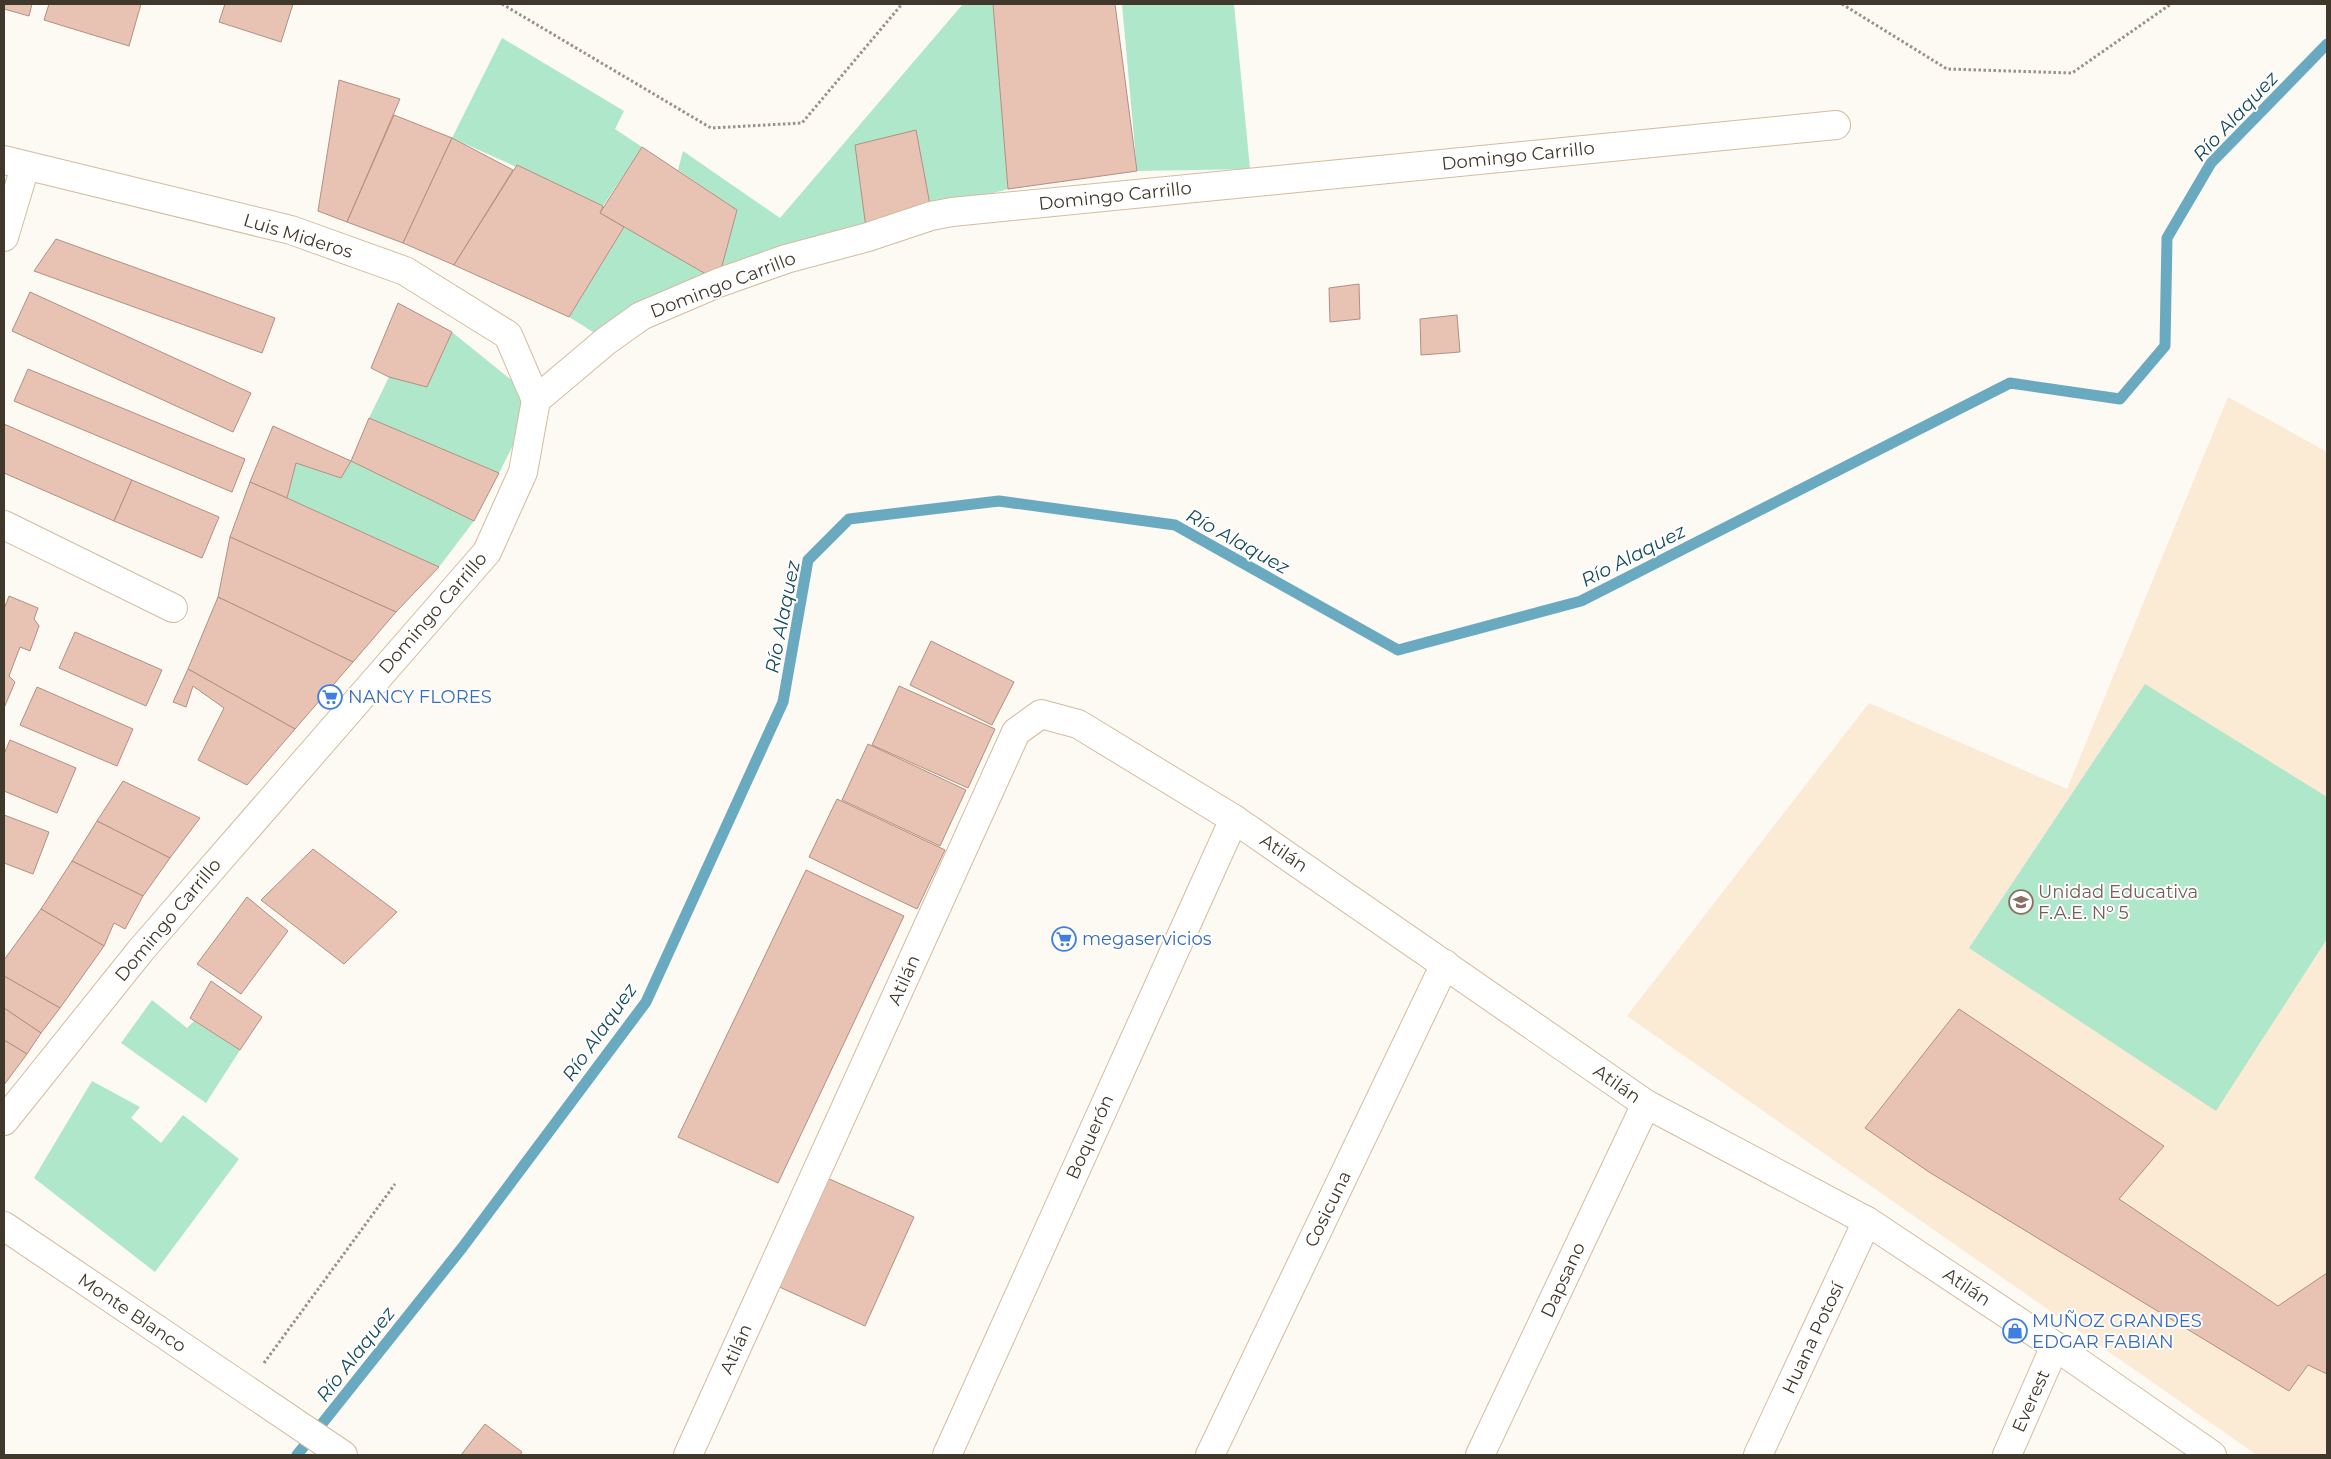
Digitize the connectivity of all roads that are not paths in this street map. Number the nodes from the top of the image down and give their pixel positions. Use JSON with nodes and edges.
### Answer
{"nodes":[{"id":1,"x":1836,"y":125,"type":"dead end"},
{"id":2,"x":15,"y":163,"type":"edge"},
{"id":3,"x":4,"y":237,"type":"edge"},
{"id":4,"x":536,"y":400,"type":"junction"},
{"id":5,"x":4,"y":525,"type":"edge"},
{"id":6,"x":173,"y":608,"type":"dead end"},
{"id":7,"x":1234,"y":819,"type":"junction"},
{"id":8,"x":1445,"y":964,"type":"junction"},
{"id":9,"x":1646,"y":1104,"type":"junction"},
{"id":10,"x":4,"y":1121,"type":"edge"},
{"id":11,"x":1867,"y":1221,"type":"junction"},
{"id":12,"x":4,"y":1226,"type":"edge"},
{"id":13,"x":2055,"y":1346,"type":"junction"},
{"id":14,"x":343,"y":1455,"type":"edge"},
{"id":15,"x":688,"y":1455,"type":"edge"},
{"id":16,"x":947,"y":1455,"type":"edge"},
{"id":17,"x":1210,"y":1455,"type":"edge"},
{"id":18,"x":1480,"y":1455,"type":"edge"},
{"id":19,"x":1758,"y":1455,"type":"edge"},
{"id":20,"x":2007,"y":1455,"type":"edge"},
{"id":21,"x":2212,"y":1455,"type":"edge"}],
"edges":[{"from":1,"to":4,"type":"street","name":"Domingo Carrillo"},
{"from":2,"to":3,"type":"street"},
{"from":2,"to":4,"type":"street","name":"Luis Mideros"},
{"from":4,"to":10,"type":"street","name":"Domingo Carrillo"},
{"from":5,"to":6,"type":"street"},
{"from":7,"to":8,"type":"street","name":"Atilán"},
{"from":7,"to":15,"type":"street","name":"Atilán"},
{"from":7,"to":16,"type":"street","name":"Boquerón"},
{"from":8,"to":9,"type":"street","name":"Atilán"},
{"from":8,"to":17,"type":"street","name":"Cosicuna"},
{"from":9,"to":11,"type":"street","name":"Atilán"},
{"from":9,"to":18,"type":"street","name":"Dapsano"},
{"from":11,"to":13,"type":"street","name":"Atilán"},
{"from":11,"to":19,"type":"street","name":"Huana Potosí"},
{"from":12,"to":14,"type":"street","name":"Monte Blanco"},
{"from":13,"to":20,"type":"street","name":"Everest"},
{"from":13,"to":21,"type":"street","name":"Atilán"}]}
